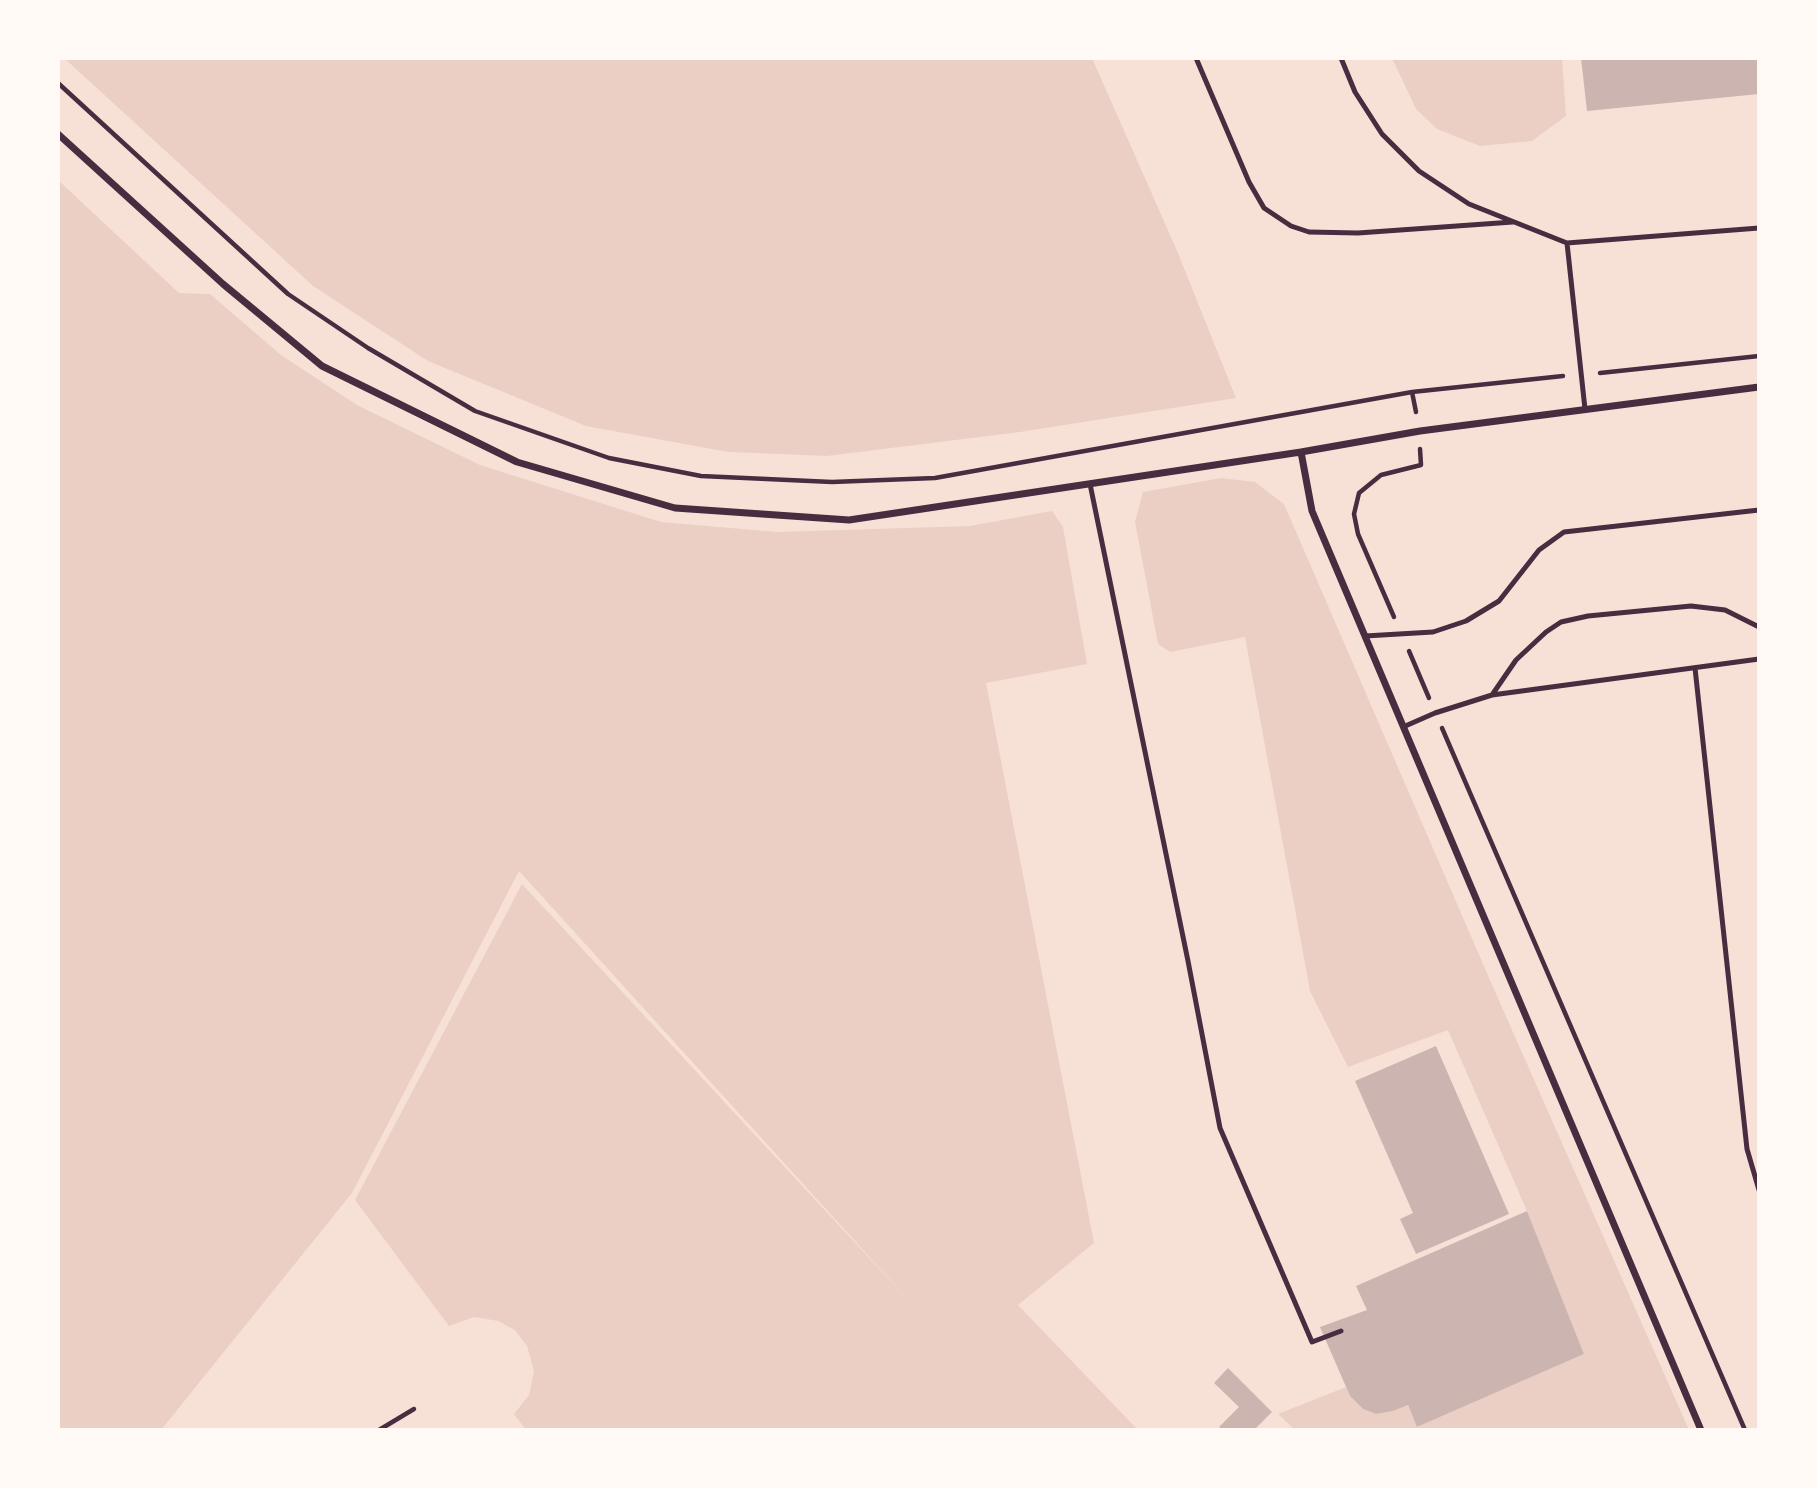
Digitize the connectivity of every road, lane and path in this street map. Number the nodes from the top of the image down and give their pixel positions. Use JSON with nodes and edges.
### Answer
{"nodes":[{"id":1,"x":1196,"y":58,"type":"edge"},
{"id":2,"x":1341,"y":58,"type":"edge"},
{"id":3,"x":58,"y":83,"type":"edge"},
{"id":4,"x":58,"y":134,"type":"edge"},
{"id":5,"x":1513,"y":222,"type":"junction"},
{"id":6,"x":1759,"y":228,"type":"edge"},
{"id":7,"x":1567,"y":243,"type":"junction"},
{"id":8,"x":1759,"y":387,"type":"edge"},
{"id":9,"x":1412,"y":392,"type":"dead end"},
{"id":10,"x":1585,"y":409,"type":"junction"},
{"id":11,"x":1420,"y":431,"type":"junction"},
{"id":12,"x":1301,"y":452,"type":"junction"},
{"id":13,"x":1090,"y":484,"type":"junction"},
{"id":14,"x":1759,"y":510,"type":"edge"},
{"id":15,"x":1759,"y":627,"type":"edge"},
{"id":16,"x":1365,"y":636,"type":"junction"},
{"id":17,"x":1402,"y":636,"type":"junction"},
{"id":18,"x":1759,"y":659,"type":"edge"},
{"id":19,"x":1695,"y":668,"type":"junction"},
{"id":20,"x":1492,"y":695,"type":"junction"},
{"id":21,"x":1435,"y":713,"type":"junction"},
{"id":22,"x":1403,"y":727,"type":"junction"},
{"id":23,"x":1759,"y":1190,"type":"edge"},
{"id":24,"x":1340,"y":1331,"type":"dead end"},
{"id":25,"x":414,"y":1409,"type":"dead end"},
{"id":26,"x":379,"y":1430,"type":"edge"},
{"id":27,"x":1701,"y":1430,"type":"edge"},
{"id":28,"x":1745,"y":1430,"type":"edge"}],
"edges":[{"from":1,"to":5,"type":"lane"},
{"from":2,"to":5,"type":"lane"},
{"from":3,"to":9,"type":"path"},
{"from":4,"to":13,"type":"street"},
{"from":5,"to":7,"type":"lane"},
{"from":6,"to":7,"type":"lane"},
{"from":7,"to":10,"type":"lane"},
{"from":8,"to":10,"type":"street"},
{"from":10,"to":11,"type":"street"},
{"from":11,"to":12,"type":"street"},
{"from":11,"to":17,"type":"path"},
{"from":12,"to":13,"type":"street"},
{"from":12,"to":16,"type":"street"},
{"from":13,"to":24,"type":"lane"},
{"from":14,"to":17,"type":"lane"},
{"from":15,"to":20,"type":"lane"},
{"from":16,"to":17,"type":"lane"},
{"from":16,"to":22,"type":"street"},
{"from":17,"to":21,"type":"path"},
{"from":18,"to":19,"type":"lane"},
{"from":19,"to":20,"type":"lane"},
{"from":19,"to":23,"type":"lane"},
{"from":20,"to":21,"type":"lane"},
{"from":21,"to":22,"type":"lane"},
{"from":21,"to":28,"type":"path"},
{"from":22,"to":27,"type":"street"},
{"from":25,"to":26,"type":"path"}]}
